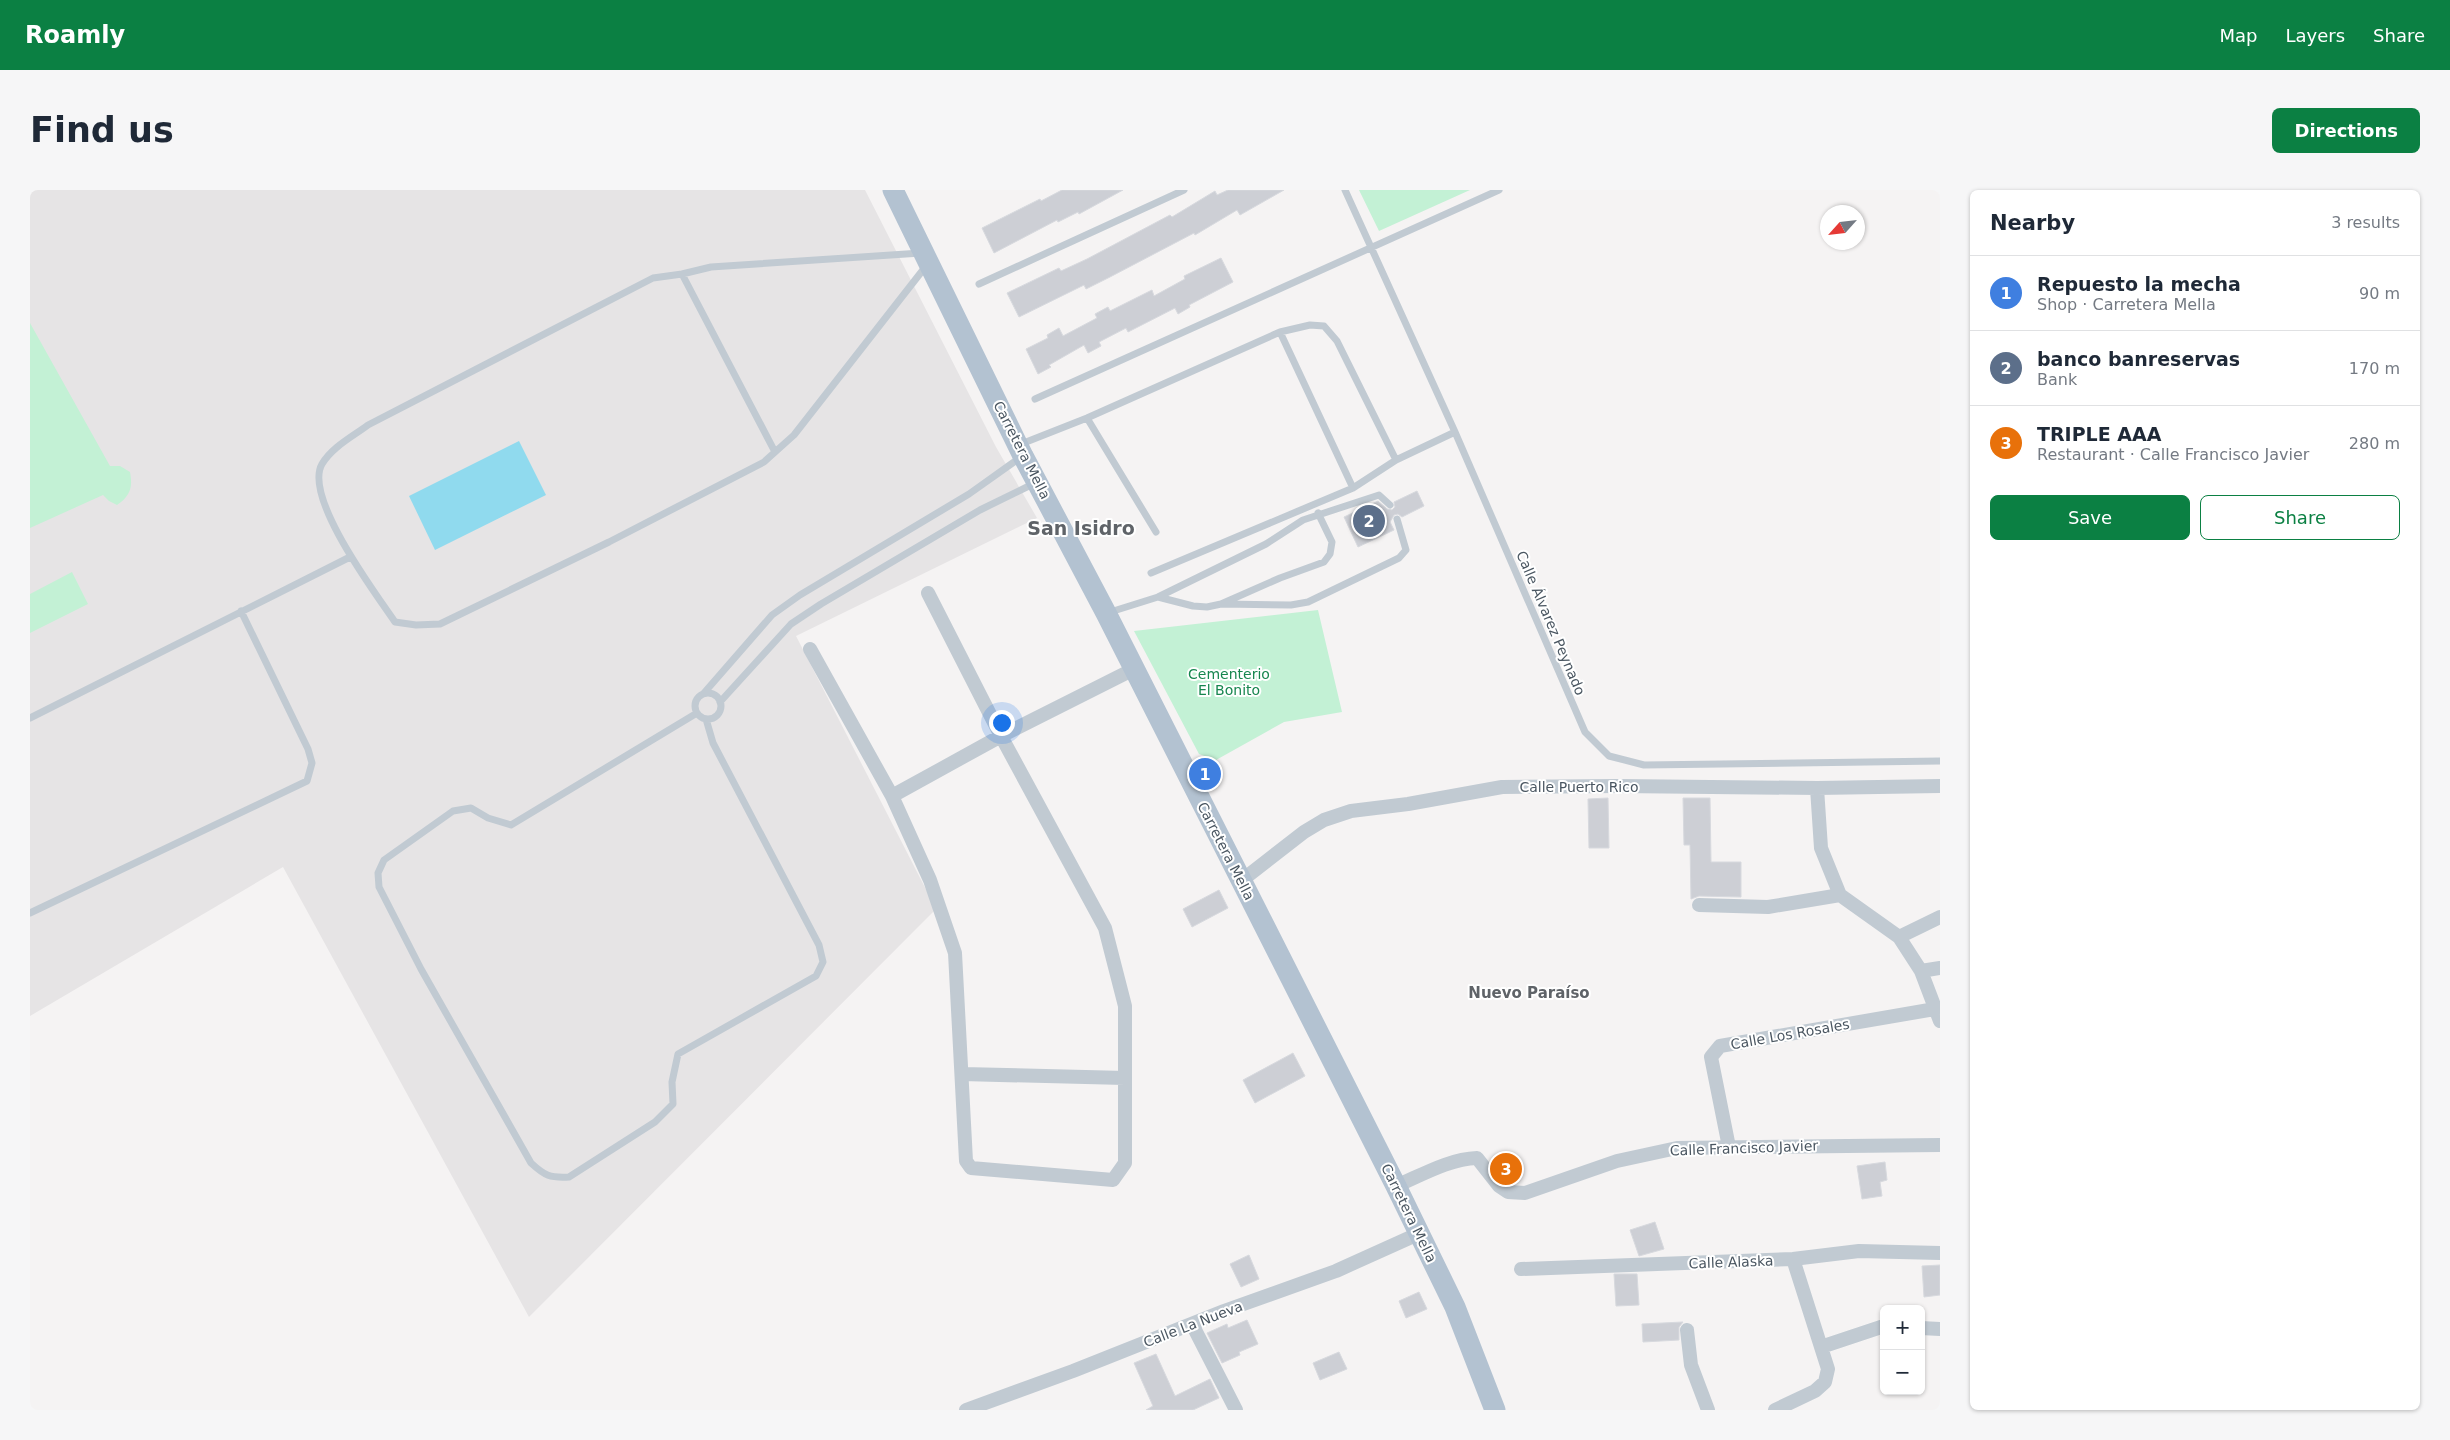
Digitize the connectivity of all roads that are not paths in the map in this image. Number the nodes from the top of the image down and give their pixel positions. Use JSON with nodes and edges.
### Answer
{"nodes":[{"id":1,"x":893,"y":190,"type":"edge"},
{"id":2,"x":1184,"y":190,"type":"edge"},
{"id":3,"x":1345,"y":190,"type":"edge"},
{"id":4,"x":1499,"y":190,"type":"edge"},
{"id":5,"x":1372,"y":247,"type":"junction"},
{"id":6,"x":927,"y":257,"type":"junction"},
{"id":7,"x":682,"y":274,"type":"junction"},
{"id":8,"x":979,"y":284,"type":"dead end"},
{"id":9,"x":1280,"y":332,"type":"junction"},
{"id":10,"x":1035,"y":399,"type":"dead end"},
{"id":11,"x":1087,"y":418,"type":"junction"},
{"id":12,"x":1455,"y":432,"type":"junction"},
{"id":13,"x":1021,"y":450,"type":"junction"},
{"id":14,"x":775,"y":452,"type":"junction"},
{"id":15,"x":1396,"y":460,"type":"junction"},
{"id":16,"x":1038,"y":482,"type":"junction"},
{"id":17,"x":1353,"y":488,"type":"junction"},
{"id":18,"x":1390,"y":504,"type":"dead end"},
{"id":19,"x":1318,"y":513,"type":"junction"},
{"id":20,"x":1397,"y":519,"type":"dead end"},
{"id":21,"x":1156,"y":532,"type":"dead end"},
{"id":22,"x":350,"y":557,"type":"junction"},
{"id":23,"x":1151,"y":573,"type":"dead end"},
{"id":24,"x":928,"y":594,"type":"dead end"},
{"id":25,"x":1158,"y":597,"type":"junction"},
{"id":26,"x":1221,"y":604,"type":"junction"},
{"id":27,"x":241,"y":611,"type":"junction"},
{"id":28,"x":1106,"y":613,"type":"junction"},
{"id":29,"x":810,"y":649,"type":"dead end"},
{"id":30,"x":1134,"y":669,"type":"junction"},
{"id":31,"x":704,"y":693,"type":"junction"},
{"id":32,"x":720,"y":702,"type":"junction"},
{"id":33,"x":697,"y":713,"type":"junction"},
{"id":34,"x":30,"y":718,"type":"edge"},
{"id":35,"x":706,"y":719,"type":"junction"},
{"id":36,"x":1001,"y":736,"type":"junction"},
{"id":37,"x":1940,"y":761,"type":"edge"},
{"id":38,"x":1940,"y":786,"type":"edge"},
{"id":39,"x":1817,"y":788,"type":"junction"},
{"id":40,"x":892,"y":796,"type":"junction"},
{"id":41,"x":1241,"y":881,"type":"junction"},
{"id":42,"x":1840,"y":895,"type":"junction"},
{"id":43,"x":1699,"y":905,"type":"dead end"},
{"id":44,"x":30,"y":913,"type":"edge"},
{"id":45,"x":1940,"y":917,"type":"edge"},
{"id":46,"x":1899,"y":937,"type":"junction"},
{"id":47,"x":1940,"y":968,"type":"edge"},
{"id":48,"x":1921,"y":971,"type":"junction"},
{"id":49,"x":1938,"y":1015,"type":"edge"},
{"id":50,"x":962,"y":1074,"type":"junction"},
{"id":51,"x":1125,"y":1078,"type":"junction"},
{"id":52,"x":1940,"y":1145,"type":"edge"},
{"id":53,"x":1728,"y":1146,"type":"junction"},
{"id":54,"x":1396,"y":1186,"type":"junction"},
{"id":55,"x":1418,"y":1234,"type":"junction"},
{"id":56,"x":1940,"y":1253,"type":"edge"},
{"id":57,"x":1793,"y":1259,"type":"junction"},
{"id":58,"x":1521,"y":1269,"type":"dead end"},
{"id":59,"x":1192,"y":1324,"type":"junction"},
{"id":60,"x":1880,"y":1327,"type":"edge"},
{"id":61,"x":1925,"y":1328,"type":"edge"},
{"id":62,"x":1940,"y":1329,"type":"edge"},
{"id":63,"x":1687,"y":1330,"type":"dead end"},
{"id":64,"x":1821,"y":1347,"type":"junction"},
{"id":65,"x":966,"y":1410,"type":"edge"},
{"id":66,"x":1236,"y":1410,"type":"edge"},
{"id":67,"x":1495,"y":1410,"type":"edge"},
{"id":68,"x":1708,"y":1410,"type":"edge"},
{"id":69,"x":1774,"y":1410,"type":"edge"}],
"edges":[{"from":1,"to":6,"type":"main road","name":"Carretera Mella"},
{"from":2,"to":8,"type":"lane"},
{"from":3,"to":5,"type":"lane","name":"Calle Álvarez Peynado"},
{"from":4,"to":5,"type":"lane"},
{"from":5,"to":10,"type":"lane"},
{"from":5,"to":12,"type":"lane","name":"Calle Álvarez Peynado"},
{"from":6,"to":7,"type":"lane"},
{"from":6,"to":13,"type":"main road","name":"Carretera Mella"},
{"from":6,"to":14,"type":"lane"},
{"from":7,"to":14,"type":"lane"},
{"from":7,"to":22,"type":"lane"},
{"from":9,"to":11,"type":"lane"},
{"from":9,"to":15,"type":"lane"},
{"from":9,"to":17,"type":"lane"},
{"from":11,"to":13,"type":"lane"},
{"from":11,"to":21,"type":"lane"},
{"from":12,"to":15,"type":"lane"},
{"from":12,"to":37,"type":"lane","name":"Calle Álvarez Peynado"},
{"from":13,"to":16,"type":"main road","name":"Carretera Mella"},
{"from":13,"to":31,"type":"lane"},
{"from":14,"to":22,"type":"lane"},
{"from":15,"to":17,"type":"lane"},
{"from":16,"to":28,"type":"main road","name":"Carretera Mella"},
{"from":16,"to":32,"type":"lane"},
{"from":17,"to":23,"type":"lane"},
{"from":18,"to":19,"type":"lane"},
{"from":19,"to":25,"type":"lane"},
{"from":19,"to":26,"type":"lane"},
{"from":20,"to":26,"type":"lane"},
{"from":22,"to":27,"type":"lane"},
{"from":24,"to":36,"type":"street"},
{"from":25,"to":26,"type":"lane"},
{"from":25,"to":28,"type":"lane"},
{"from":27,"to":34,"type":"lane"},
{"from":27,"to":44,"type":"lane"},
{"from":28,"to":30,"type":"main road","name":"Carretera Mella"},
{"from":29,"to":40,"type":"street"},
{"from":30,"to":36,"type":"street"},
{"from":30,"to":41,"type":"main road","name":"Carretera Mella"},
{"from":31,"to":32,"type":"lane"},
{"from":31,"to":33,"type":"lane"},
{"from":32,"to":35,"type":"lane"},
{"from":33,"to":35,"type":"lane"},
{"from":33,"to":35,"type":"lane"},
{"from":36,"to":40,"type":"street"},
{"from":36,"to":51,"type":"street"},
{"from":38,"to":39,"type":"street","name":"Calle Puerto Rico"},
{"from":39,"to":41,"type":"street","name":"Calle Puerto Rico"},
{"from":39,"to":42,"type":"street"},
{"from":40,"to":50,"type":"street"},
{"from":41,"to":54,"type":"main road","name":"Carretera Mella"},
{"from":42,"to":43,"type":"street"},
{"from":42,"to":46,"type":"street"},
{"from":45,"to":46,"type":"street"},
{"from":46,"to":48,"type":"street"},
{"from":47,"to":48,"type":"street"},
{"from":48,"to":49,"type":"street"},
{"from":49,"to":53,"type":"street","name":"Calle Los Rosales"},
{"from":50,"to":51,"type":"street"},
{"from":50,"to":51,"type":"street"},
{"from":52,"to":53,"type":"street","name":"Calle Francisco Javier"},
{"from":53,"to":54,"type":"street","name":"Calle Francisco Javier"},
{"from":54,"to":55,"type":"main road","name":"Carretera Mella"},
{"from":55,"to":59,"type":"street","name":"Calle La Nueva"},
{"from":55,"to":67,"type":"main road","name":"Carretera Mella"},
{"from":56,"to":57,"type":"street","name":"Calle Alaska"},
{"from":57,"to":58,"type":"street","name":"Calle Alaska"},
{"from":57,"to":64,"type":"street"},
{"from":59,"to":65,"type":"street","name":"Calle La Nueva"},
{"from":59,"to":66,"type":"street"},
{"from":60,"to":64,"type":"street"},
{"from":61,"to":62,"type":"street"},
{"from":63,"to":68,"type":"street"},
{"from":64,"to":69,"type":"street"}]}
